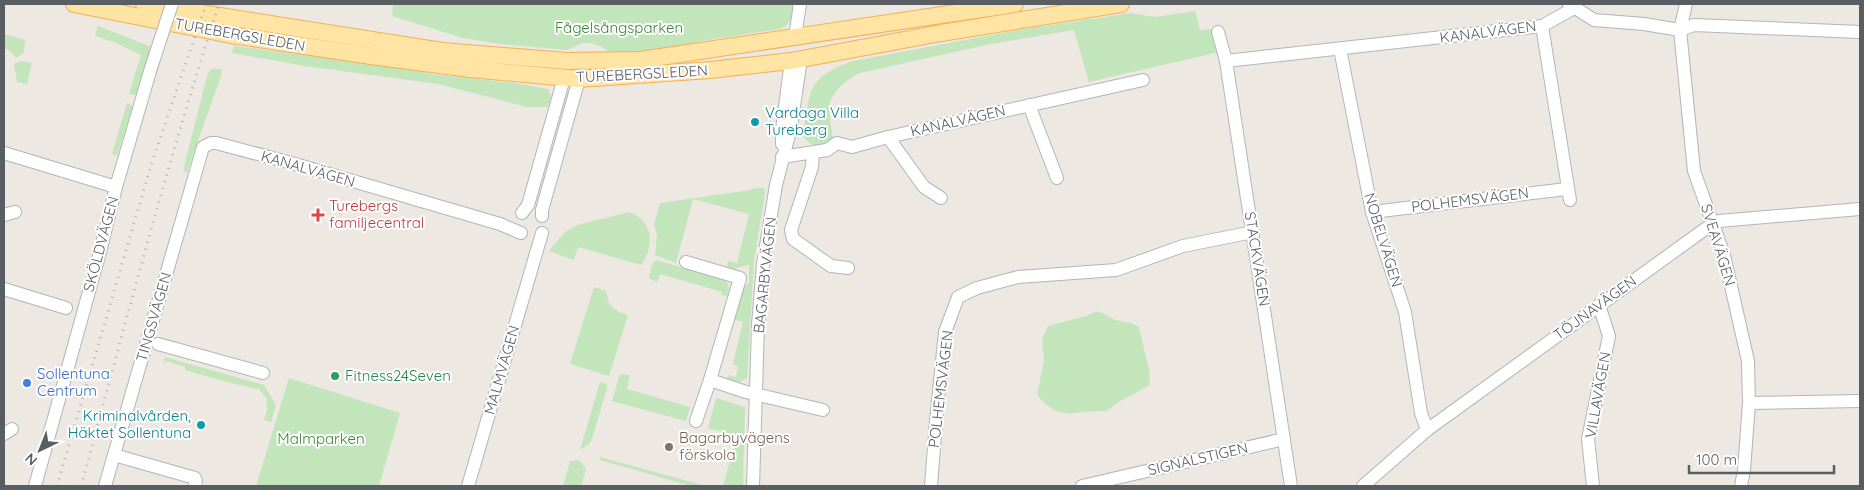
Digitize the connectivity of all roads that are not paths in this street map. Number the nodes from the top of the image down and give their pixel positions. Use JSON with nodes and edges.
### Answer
{"nodes":[{"id":1,"x":74,"y":4,"type":"edge"},
{"id":2,"x":144,"y":4,"type":"edge"},
{"id":3,"x":172,"y":4,"type":"edge"},
{"id":4,"x":800,"y":4,"type":"edge"},
{"id":5,"x":808,"y":4,"type":"edge"},
{"id":6,"x":1015,"y":4,"type":"edge"},
{"id":7,"x":1121,"y":4,"type":"edge"},
{"id":8,"x":1686,"y":4,"type":"edge"},
{"id":9,"x":1574,"y":5,"type":"edge"},
{"id":10,"x":1542,"y":26,"type":"junction"},
{"id":11,"x":1680,"y":30,"type":"junction"},
{"id":12,"x":1218,"y":32,"type":"dead end"},
{"id":13,"x":1860,"y":32,"type":"edge"},
{"id":14,"x":799,"y":36,"type":"junction"},
{"id":15,"x":1340,"y":49,"type":"junction"},
{"id":16,"x":796,"y":60,"type":"junction"},
{"id":17,"x":1226,"y":60,"type":"junction"},
{"id":18,"x":574,"y":61,"type":"junction"},
{"id":19,"x":571,"y":79,"type":"junction"},
{"id":20,"x":1143,"y":80,"type":"dead end"},
{"id":21,"x":1029,"y":105,"type":"junction"},
{"id":22,"x":888,"y":137,"type":"junction"},
{"id":23,"x":203,"y":147,"type":"joint"},
{"id":24,"x":4,"y":153,"type":"edge"},
{"id":25,"x":813,"y":153,"type":"junction"},
{"id":26,"x":782,"y":157,"type":"junction"},
{"id":27,"x":1057,"y":178,"type":"dead end"},
{"id":28,"x":116,"y":187,"type":"junction"},
{"id":29,"x":941,"y":198,"type":"dead end"},
{"id":30,"x":1860,"y":208,"type":"edge"},
{"id":31,"x":1372,"y":212,"type":"junction"},
{"id":32,"x":521,"y":215,"type":"junction"},
{"id":33,"x":542,"y":216,"type":"junction"},
{"id":34,"x":500,"y":224,"type":"junction"},
{"id":35,"x":1712,"y":224,"type":"junction"},
{"id":36,"x":1253,"y":232,"type":"junction"},
{"id":37,"x":542,"y":233,"type":"junction"},
{"id":38,"x":522,"y":235,"type":"junction"},
{"id":39,"x":535,"y":254,"type":"junction"},
{"id":40,"x":686,"y":262,"type":"dead end"},
{"id":41,"x":848,"y":268,"type":"dead end"},
{"id":42,"x":4,"y":289,"type":"edge"},
{"id":43,"x":1599,"y":305,"type":"junction"},
{"id":44,"x":66,"y":308,"type":"dead end"},
{"id":45,"x":158,"y":344,"type":"dead end"},
{"id":46,"x":263,"y":373,"type":"dead end"},
{"id":47,"x":710,"y":380,"type":"junction"},
{"id":48,"x":756,"y":393,"type":"junction"},
{"id":49,"x":1860,"y":401,"type":"edge"},
{"id":50,"x":1749,"y":402,"type":"junction"},
{"id":51,"x":823,"y":410,"type":"dead end"},
{"id":52,"x":696,"y":421,"type":"dead end"},
{"id":53,"x":1427,"y":430,"type":"junction"},
{"id":54,"x":1284,"y":439,"type":"junction"},
{"id":55,"x":114,"y":455,"type":"junction"},
{"id":56,"x":35,"y":486,"type":"edge"},
{"id":57,"x":105,"y":486,"type":"edge"},
{"id":58,"x":195,"y":486,"type":"edge"},
{"id":59,"x":468,"y":486,"type":"edge"},
{"id":60,"x":753,"y":486,"type":"edge"},
{"id":61,"x":931,"y":486,"type":"edge"},
{"id":62,"x":1082,"y":486,"type":"edge"},
{"id":63,"x":1291,"y":486,"type":"edge"},
{"id":64,"x":1363,"y":486,"type":"edge"},
{"id":65,"x":1593,"y":486,"type":"edge"},
{"id":66,"x":1741,"y":486,"type":"edge"}],
"edges":[{"from":1,"to":19,"type":"main road","name":"TUREBERGSLEDEN"},
{"from":2,"to":18,"type":"main road","name":"TUREBERGSLEDEN"},
{"from":3,"to":28,"type":"street","name":"SKÖLDVÄGEN","bridge":true},
{"from":4,"to":14,"type":"street"},
{"from":5,"to":14,"type":"street"},
{"from":6,"to":14,"type":"main road","name":"TUREBERGSLEDEN"},
{"from":7,"to":16,"type":"main road","name":"TUREBERGSLEDEN"},
{"from":8,"to":11,"type":"street","name":"SVEAVÄGEN"},
{"from":9,"to":10,"type":"street","name":"KANALVÄGEN"},
{"from":9,"to":11,"type":"street","name":"KANALVÄGEN"},
{"from":10,"to":15,"type":"street","name":"KANALVÄGEN"},
{"from":10,"to":31,"type":"street","name":"POLHEMSVÄGEN"},
{"from":11,"to":13,"type":"street","name":"KANALVÄGEN"},
{"from":11,"to":35,"type":"street","name":"SVEAVÄGEN"},
{"from":12,"to":17,"type":"street","name":"STACKVÄGEN"},
{"from":14,"to":16,"type":"main road"},
{"from":14,"to":18,"type":"main road","name":"TUREBERGSLEDEN"},
{"from":15,"to":17,"type":"street","name":"KANALVÄGEN"},
{"from":15,"to":31,"type":"street","name":"NOBELVÄGEN"},
{"from":16,"to":19,"type":"main road","name":"TUREBERGSLEDEN"},
{"from":16,"to":26,"type":"street","name":"BAGARBYVÄGEN"},
{"from":17,"to":36,"type":"street","name":"STACKVÄGEN"},
{"from":18,"to":19,"type":"main road"},
{"from":19,"to":32,"type":"street"},
{"from":19,"to":33,"type":"street"},
{"from":20,"to":21,"type":"street","name":"KANALVÄGEN"},
{"from":21,"to":22,"type":"street","name":"KANALVÄGEN"},
{"from":21,"to":27,"type":"street"},
{"from":22,"to":25,"type":"street","name":"KANALVÄGEN"},
{"from":22,"to":29,"type":"street","name":"KANALVÄGEN"},
{"from":23,"to":34,"type":"street","name":"KANALVÄGEN"},
{"from":23,"to":55,"type":"street","name":"TINGSVÄGEN"},
{"from":24,"to":28,"type":"street"},
{"from":25,"to":26,"type":"street","name":"KANALVÄGEN"},
{"from":25,"to":41,"type":"street","name":"BAGARBYVÄGEN"},
{"from":26,"to":48,"type":"street","name":"BAGARBYVÄGEN"},
{"from":28,"to":56,"type":"street","name":"SKÖLDVÄGEN"},
{"from":30,"to":35,"type":"street","name":"TÖJNAVÄGEN"},
{"from":31,"to":53,"type":"street","name":"NOBELVÄGEN"},
{"from":32,"to":33,"type":"street"},
{"from":32,"to":34,"type":"street"},
{"from":32,"to":38,"type":"street"},
{"from":33,"to":37,"type":"street"},
{"from":34,"to":38,"type":"street","name":"KANALVÄGEN"},
{"from":35,"to":43,"type":"street","name":"TÖJNAVÄGEN"},
{"from":35,"to":50,"type":"street","name":"SVEAVÄGEN"},
{"from":36,"to":54,"type":"street","name":"STACKVÄGEN"},
{"from":36,"to":61,"type":"street","name":"POLHEMSVÄGEN"},
{"from":37,"to":38,"type":"street"},
{"from":37,"to":39,"type":"street","name":"MALMVÄGEN"},
{"from":38,"to":39,"type":"street"},
{"from":39,"to":59,"type":"street","name":"MALMVÄGEN"},
{"from":40,"to":47,"type":"street","name":"BAGARBYVÄGEN"},
{"from":42,"to":44,"type":"street"},
{"from":43,"to":53,"type":"street","name":"TÖJNAVÄGEN"},
{"from":43,"to":65,"type":"street","name":"VILLAVÄGEN"},
{"from":45,"to":46,"type":"street"},
{"from":47,"to":48,"type":"street"},
{"from":47,"to":52,"type":"street","name":"BAGARBYVÄGEN"},
{"from":48,"to":51,"type":"street"},
{"from":48,"to":60,"type":"street","name":"BAGARBYVÄGEN"},
{"from":49,"to":50,"type":"street"},
{"from":50,"to":66,"type":"street","name":"SVEAVÄGEN"},
{"from":53,"to":64,"type":"street","name":"TÖJNAVÄGEN"},
{"from":54,"to":62,"type":"street","name":"SIGNALSTIGEN"},
{"from":54,"to":63,"type":"street","name":"STACKVÄGEN"},
{"from":55,"to":57,"type":"street","name":"TINGSVÄGEN"},
{"from":55,"to":58,"type":"street"}]}
